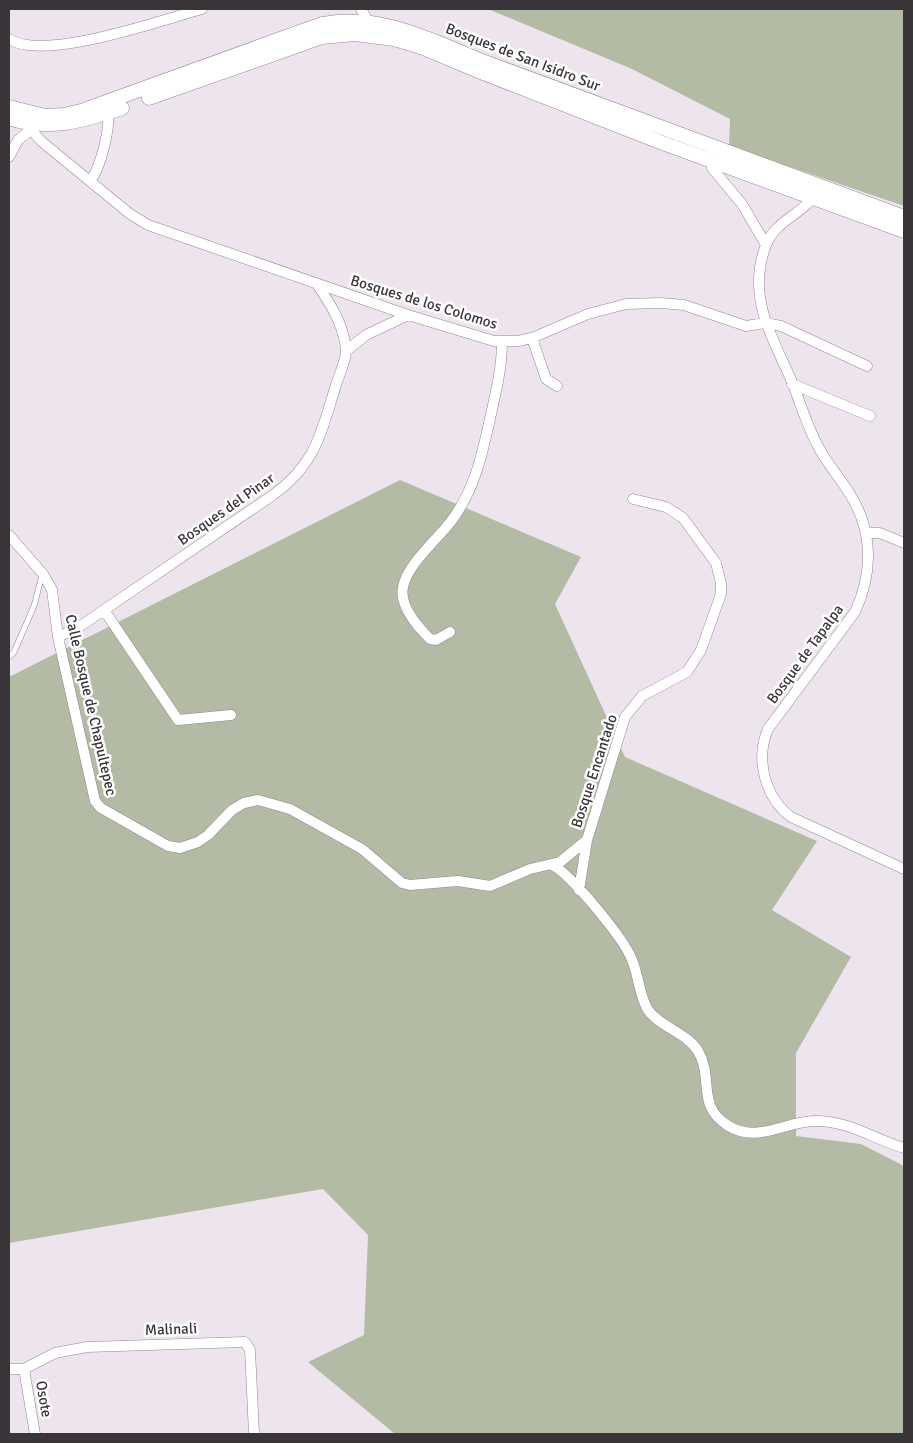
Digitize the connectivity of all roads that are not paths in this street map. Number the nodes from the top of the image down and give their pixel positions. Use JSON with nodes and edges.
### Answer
{"nodes":[{"id":1,"x":202,"y":9,"type":"edge"},
{"id":2,"x":361,"y":9,"type":"edge"},
{"id":3,"x":367,"y":29,"type":"junction"},
{"id":4,"x":9,"y":39,"type":"edge"},
{"id":5,"x":9,"y":107,"type":"edge"},
{"id":6,"x":107,"y":108,"type":"junction"},
{"id":7,"x":9,"y":118,"type":"edge"},
{"id":8,"x":30,"y":122,"type":"junction"},
{"id":9,"x":711,"y":153,"type":"junction"},
{"id":10,"x":9,"y":157,"type":"edge"},
{"id":11,"x":91,"y":180,"type":"junction"},
{"id":12,"x":816,"y":190,"type":"junction"},
{"id":13,"x":904,"y":217,"type":"edge"},
{"id":14,"x":904,"y":231,"type":"edge"},
{"id":15,"x":766,"y":245,"type":"junction"},
{"id":16,"x":316,"y":283,"type":"junction"},
{"id":17,"x":408,"y":315,"type":"junction"},
{"id":18,"x":765,"y":323,"type":"junction"},
{"id":19,"x":532,"y":338,"type":"junction"},
{"id":20,"x":502,"y":342,"type":"junction"},
{"id":21,"x":346,"y":351,"type":"junction"},
{"id":22,"x":866,"y":366,"type":"dead end"},
{"id":23,"x":792,"y":384,"type":"junction"},
{"id":24,"x":557,"y":386,"type":"dead end"},
{"id":25,"x":870,"y":416,"type":"dead end"},
{"id":26,"x":633,"y":499,"type":"dead end"},
{"id":27,"x":866,"y":533,"type":"junction"},
{"id":28,"x":9,"y":535,"type":"edge"},
{"id":29,"x":904,"y":543,"type":"edge"},
{"id":30,"x":43,"y":574,"type":"junction"},
{"id":31,"x":104,"y":610,"type":"junction"},
{"id":32,"x":450,"y":632,"type":"dead end"},
{"id":33,"x":58,"y":637,"type":"junction"},
{"id":34,"x":9,"y":656,"type":"edge"},
{"id":35,"x":231,"y":715,"type":"dead end"},
{"id":36,"x":587,"y":840,"type":"junction"},
{"id":37,"x":552,"y":865,"type":"junction"},
{"id":38,"x":904,"y":869,"type":"edge"},
{"id":39,"x":580,"y":890,"type":"junction"},
{"id":40,"x":904,"y":1148,"type":"edge"},
{"id":41,"x":24,"y":1368,"type":"junction"},
{"id":42,"x":9,"y":1369,"type":"edge"},
{"id":43,"x":254,"y":1433,"type":"edge"},
{"id":44,"x":35,"y":1434,"type":"edge"}],
"edges":[{"from":1,"to":4,"type":"street"},
{"from":2,"to":3,"type":"street"},
{"from":3,"to":6,"type":"main road","name":"Bosques de San Isidro Sur"},
{"from":3,"to":9,"type":"main road","name":"Bosques de San Isidro Sur"},
{"from":5,"to":8,"type":"main road","name":"Bosques de San Isidro Sur"},
{"from":6,"to":8,"type":"main road","name":"Bosques de San Isidro Sur"},
{"from":6,"to":11,"type":"street"},
{"from":7,"to":8,"type":"main road","name":"Bosques de San Isidro Sur"},
{"from":8,"to":10,"type":"street"},
{"from":8,"to":11,"type":"street","name":"Bosques de los Colomos"},
{"from":9,"to":12,"type":"main road","name":"Bosques de San Isidro Sur"},
{"from":9,"to":15,"type":"street"},
{"from":11,"to":16,"type":"street","name":"Bosques de los Colomos"},
{"from":12,"to":13,"type":"main road","name":"Bosques de San Isidro Sur"},
{"from":12,"to":14,"type":"main road","name":"Bosques de San Isidro Sur"},
{"from":12,"to":15,"type":"street"},
{"from":15,"to":18,"type":"street","name":"Bosque de Tapalpa"},
{"from":16,"to":17,"type":"street","name":"Bosques de los Colomos"},
{"from":16,"to":21,"type":"street"},
{"from":17,"to":20,"type":"street","name":"Bosques de los Colomos"},
{"from":17,"to":21,"type":"street"},
{"from":18,"to":19,"type":"street","name":"Bosques de los Colomos"},
{"from":18,"to":22,"type":"street","name":"Bosques de los Colomos"},
{"from":18,"to":23,"type":"street","name":"Bosque de Tapalpa"},
{"from":19,"to":20,"type":"street","name":"Bosques de los Colomos"},
{"from":19,"to":24,"type":"street"},
{"from":20,"to":32,"type":"street"},
{"from":21,"to":31,"type":"street","name":"Bosques del Pinar"},
{"from":23,"to":25,"type":"street"},
{"from":23,"to":27,"type":"street","name":"Bosque de Tapalpa"},
{"from":26,"to":36,"type":"street","name":"Bosque Encantado"},
{"from":27,"to":29,"type":"street"},
{"from":27,"to":38,"type":"street","name":"Bosque de Tapalpa"},
{"from":28,"to":30,"type":"street","name":"Calle Bosque de Chapultepec"},
{"from":30,"to":33,"type":"street","name":"Calle Bosque de Chapultepec"},
{"from":30,"to":34,"type":"lane"},
{"from":31,"to":33,"type":"street","name":"Bosques del Pinar"},
{"from":31,"to":35,"type":"street"},
{"from":33,"to":37,"type":"street","name":"Calle Bosque de Chapultepec"},
{"from":36,"to":37,"type":"street","name":"Calle Bosque de Chapultepec"},
{"from":36,"to":39,"type":"street","name":"Bosque Encantado"},
{"from":37,"to":39,"type":"street"},
{"from":39,"to":40,"type":"street"},
{"from":41,"to":42,"type":"street","name":"Malinali"},
{"from":41,"to":43,"type":"street","name":"Malinali"},
{"from":41,"to":44,"type":"street","name":"Osote"}]}
